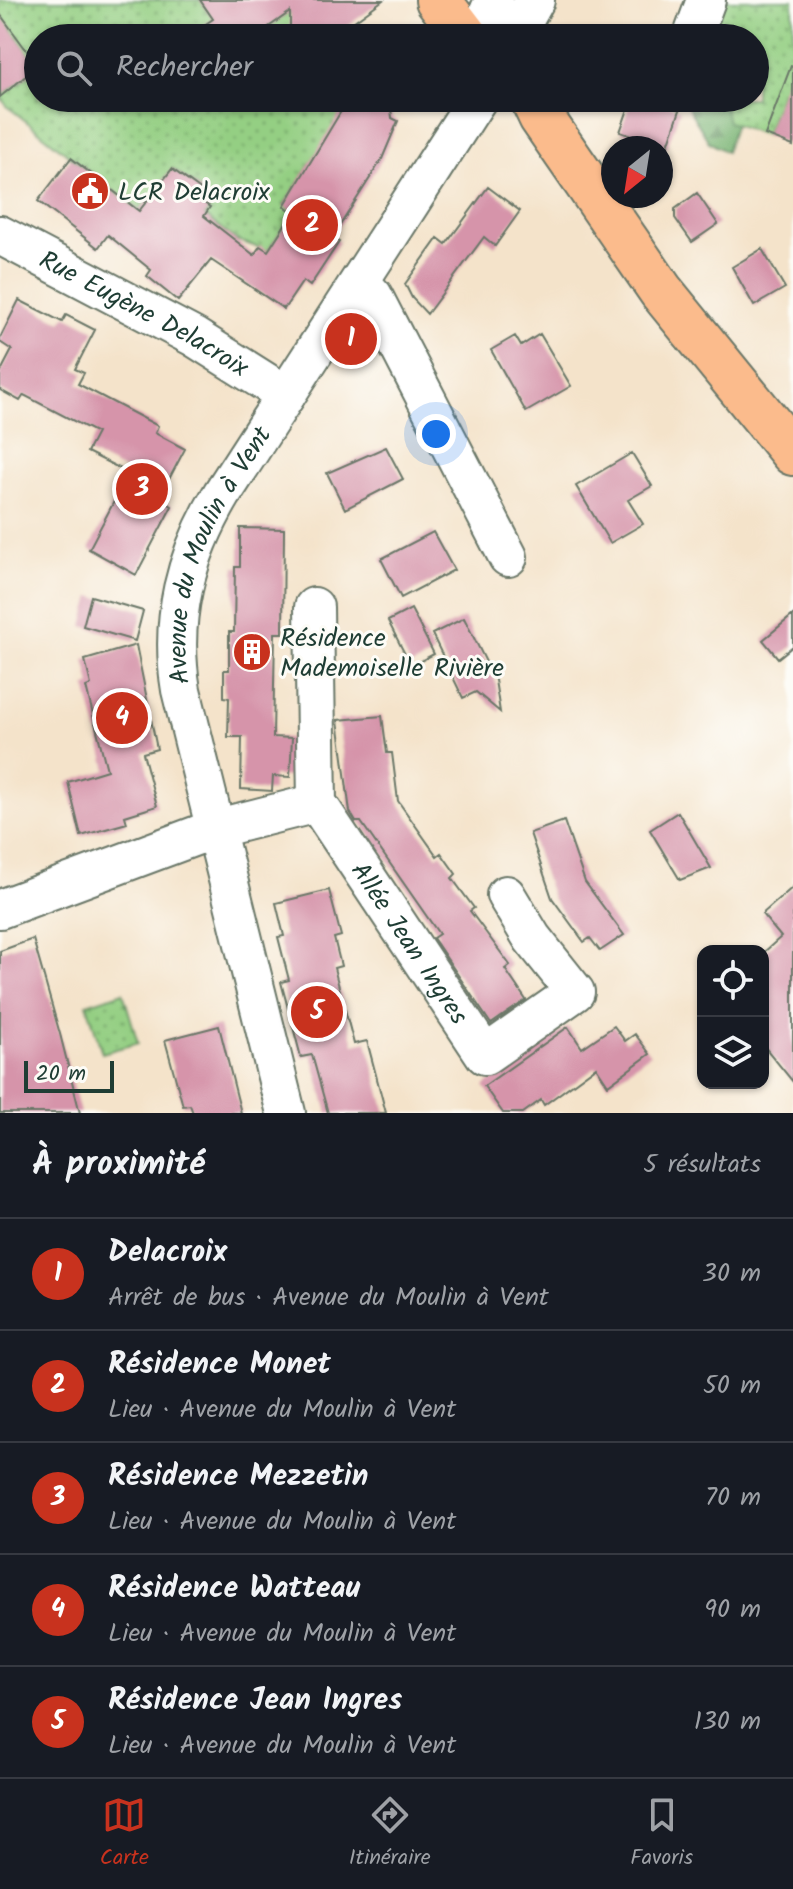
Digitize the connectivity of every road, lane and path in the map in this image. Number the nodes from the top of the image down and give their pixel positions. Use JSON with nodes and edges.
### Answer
{"nodes":[{"id":1,"x":438,"y":0,"type":"edge"},
{"id":2,"x":535,"y":0,"type":"edge"},
{"id":3,"x":706,"y":0,"type":"edge"},
{"id":4,"x":487,"y":24,"type":"edge"},
{"id":5,"x":697,"y":24,"type":"edge"},
{"id":6,"x":464,"y":112,"type":"edge"},
{"id":7,"x":537,"y":112,"type":"edge"},
{"id":8,"x":0,"y":235,"type":"edge"},
{"id":9,"x":360,"y":282,"type":"junction"},
{"id":10,"x":286,"y":395,"type":"junction"},
{"id":11,"x":793,"y":453,"type":"edge"},
{"id":12,"x":508,"y":557,"type":"dead end"},
{"id":13,"x":314,"y":607,"type":"dead end"},
{"id":14,"x":317,"y":803,"type":"junction"},
{"id":15,"x":214,"y":829,"type":"junction"},
{"id":16,"x":506,"y":895,"type":"dead end"},
{"id":17,"x":0,"y":909,"type":"edge"},
{"id":18,"x":286,"y":1113,"type":"edge"}],
"edges":[{"from":1,"to":4,"type":"main road"},
{"from":2,"to":4,"type":"street"},
{"from":3,"to":5,"type":"street"},
{"from":6,"to":9,"type":"street","name":"Avenue du Moulin à Vent"},
{"from":7,"to":11,"type":"main road"},
{"from":8,"to":10,"type":"street","name":"Rue Eugène Delacroix"},
{"from":9,"to":10,"type":"street","name":"Avenue du Moulin à Vent"},
{"from":9,"to":12,"type":"street"},
{"from":10,"to":15,"type":"street","name":"Avenue du Moulin à Vent"},
{"from":13,"to":14,"type":"street"},
{"from":14,"to":15,"type":"street"},
{"from":14,"to":16,"type":"street","name":"Allée Jean Ingres"},
{"from":15,"to":17,"type":"street"},
{"from":15,"to":18,"type":"street","name":"Avenue du Moulin à Vent"}]}
